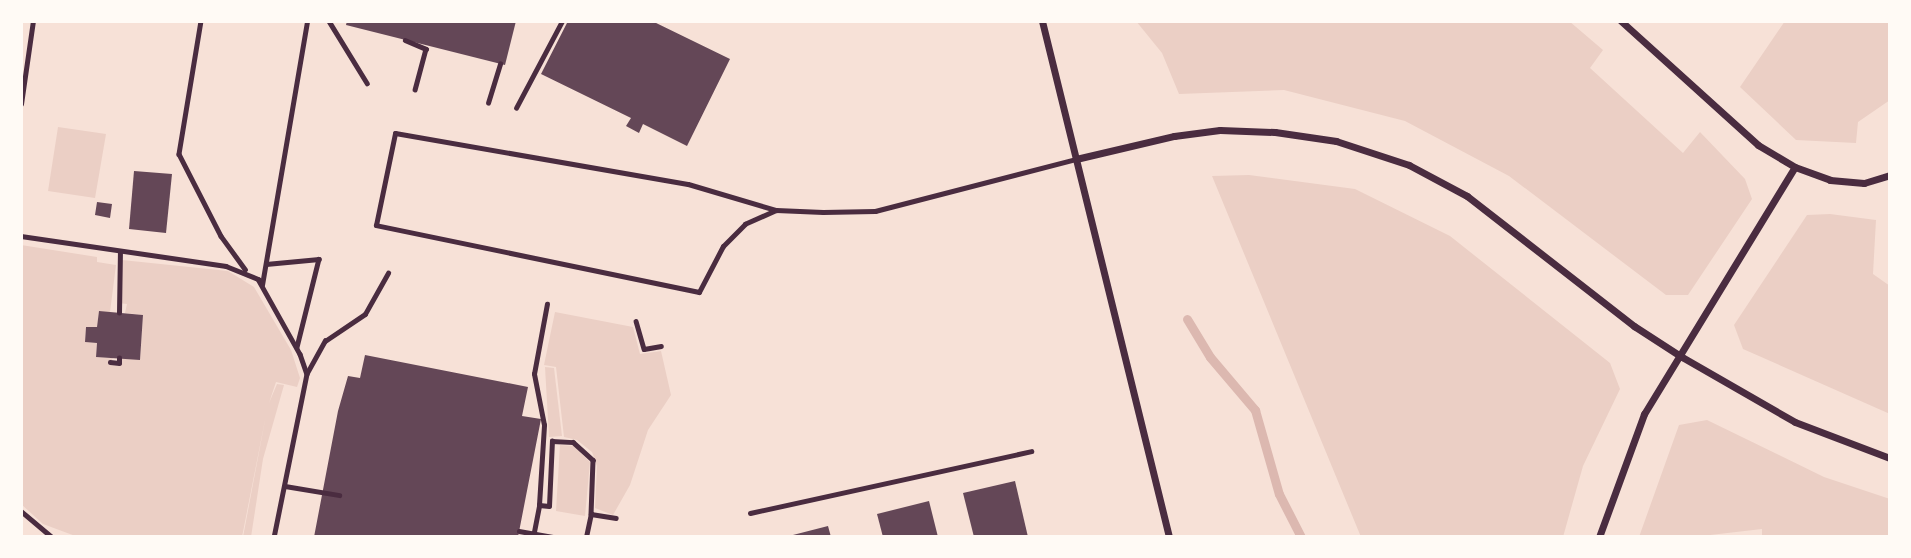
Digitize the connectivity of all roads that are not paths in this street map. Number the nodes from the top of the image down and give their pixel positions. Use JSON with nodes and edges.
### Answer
{"nodes":[{"id":1,"x":1042,"y":21,"type":"edge"},
{"id":2,"x":1621,"y":21,"type":"edge"},
{"id":3,"x":1076,"y":159,"type":"junction"},
{"id":4,"x":1795,"y":167,"type":"junction"},
{"id":5,"x":1890,"y":175,"type":"edge"},
{"id":6,"x":776,"y":210,"type":"junction"},
{"id":7,"x":1682,"y":358,"type":"junction"},
{"id":8,"x":1031,"y":451,"type":"dead end"},
{"id":9,"x":1890,"y":458,"type":"edge"},
{"id":10,"x":750,"y":513,"type":"dead end"},
{"id":11,"x":1169,"y":537,"type":"edge"},
{"id":12,"x":1599,"y":537,"type":"edge"}],
"edges":[{"from":1,"to":3,"type":"street"},
{"from":2,"to":4,"type":"street"},
{"from":3,"to":6,"type":"lane"},
{"from":3,"to":7,"type":"street"},
{"from":3,"to":11,"type":"street"},
{"from":4,"to":5,"type":"street"},
{"from":4,"to":7,"type":"street"},
{"from":6,"to":6,"type":"lane"},
{"from":7,"to":9,"type":"street"},
{"from":7,"to":12,"type":"street"},
{"from":8,"to":10,"type":"lane"}]}
